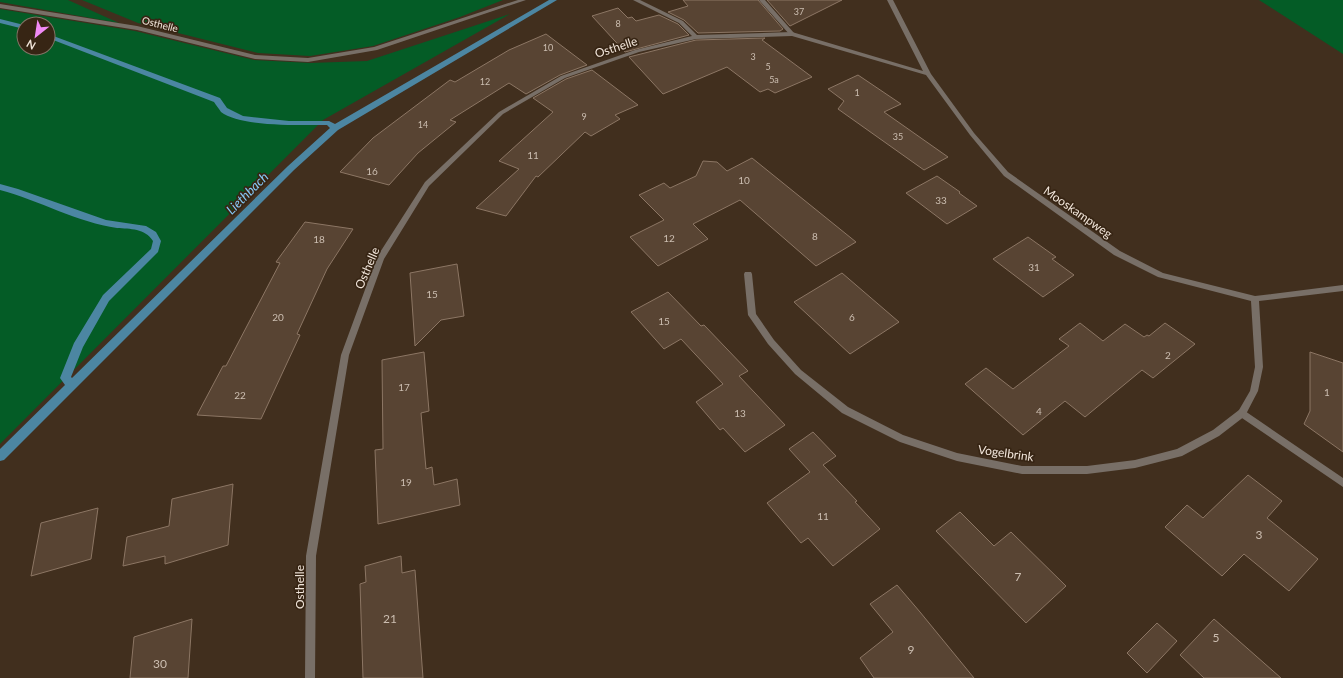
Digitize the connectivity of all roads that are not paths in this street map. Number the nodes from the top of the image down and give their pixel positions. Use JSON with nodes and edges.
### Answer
{"nodes":[{"id":1,"x":523,"y":0,"type":"edge"},
{"id":2,"x":636,"y":0,"type":"edge"},
{"id":3,"x":762,"y":0,"type":"edge"},
{"id":4,"x":890,"y":0,"type":"edge"},
{"id":5,"x":0,"y":6,"type":"edge"},
{"id":6,"x":792,"y":34,"type":"junction"},
{"id":7,"x":696,"y":37,"type":"junction"},
{"id":8,"x":928,"y":74,"type":"junction"},
{"id":9,"x":748,"y":274,"type":"dead end"},
{"id":10,"x":1343,"y":288,"type":"edge"},
{"id":11,"x":1255,"y":299,"type":"junction"},
{"id":12,"x":1242,"y":413,"type":"junction"},
{"id":13,"x":1343,"y":484,"type":"edge"},
{"id":14,"x":310,"y":678,"type":"edge"}],
"edges":[{"from":1,"to":5,"type":"street","name":"Osthelle"},
{"from":2,"to":7,"type":"street"},
{"from":3,"to":6,"type":"street"},
{"from":4,"to":8,"type":"street","name":"Mooskampweg"},
{"from":6,"to":7,"type":"street","name":"Osthelle"},
{"from":6,"to":8,"type":"street","name":"Osthelle"},
{"from":7,"to":14,"type":"street","name":"Osthelle"},
{"from":8,"to":11,"type":"street","name":"Mooskampweg"},
{"from":9,"to":12,"type":"street","name":"Vogelbrink"},
{"from":10,"to":11,"type":"street","name":"Mooskampweg"},
{"from":11,"to":12,"type":"street","name":"Vogelbrink"},
{"from":12,"to":13,"type":"street"}]}
